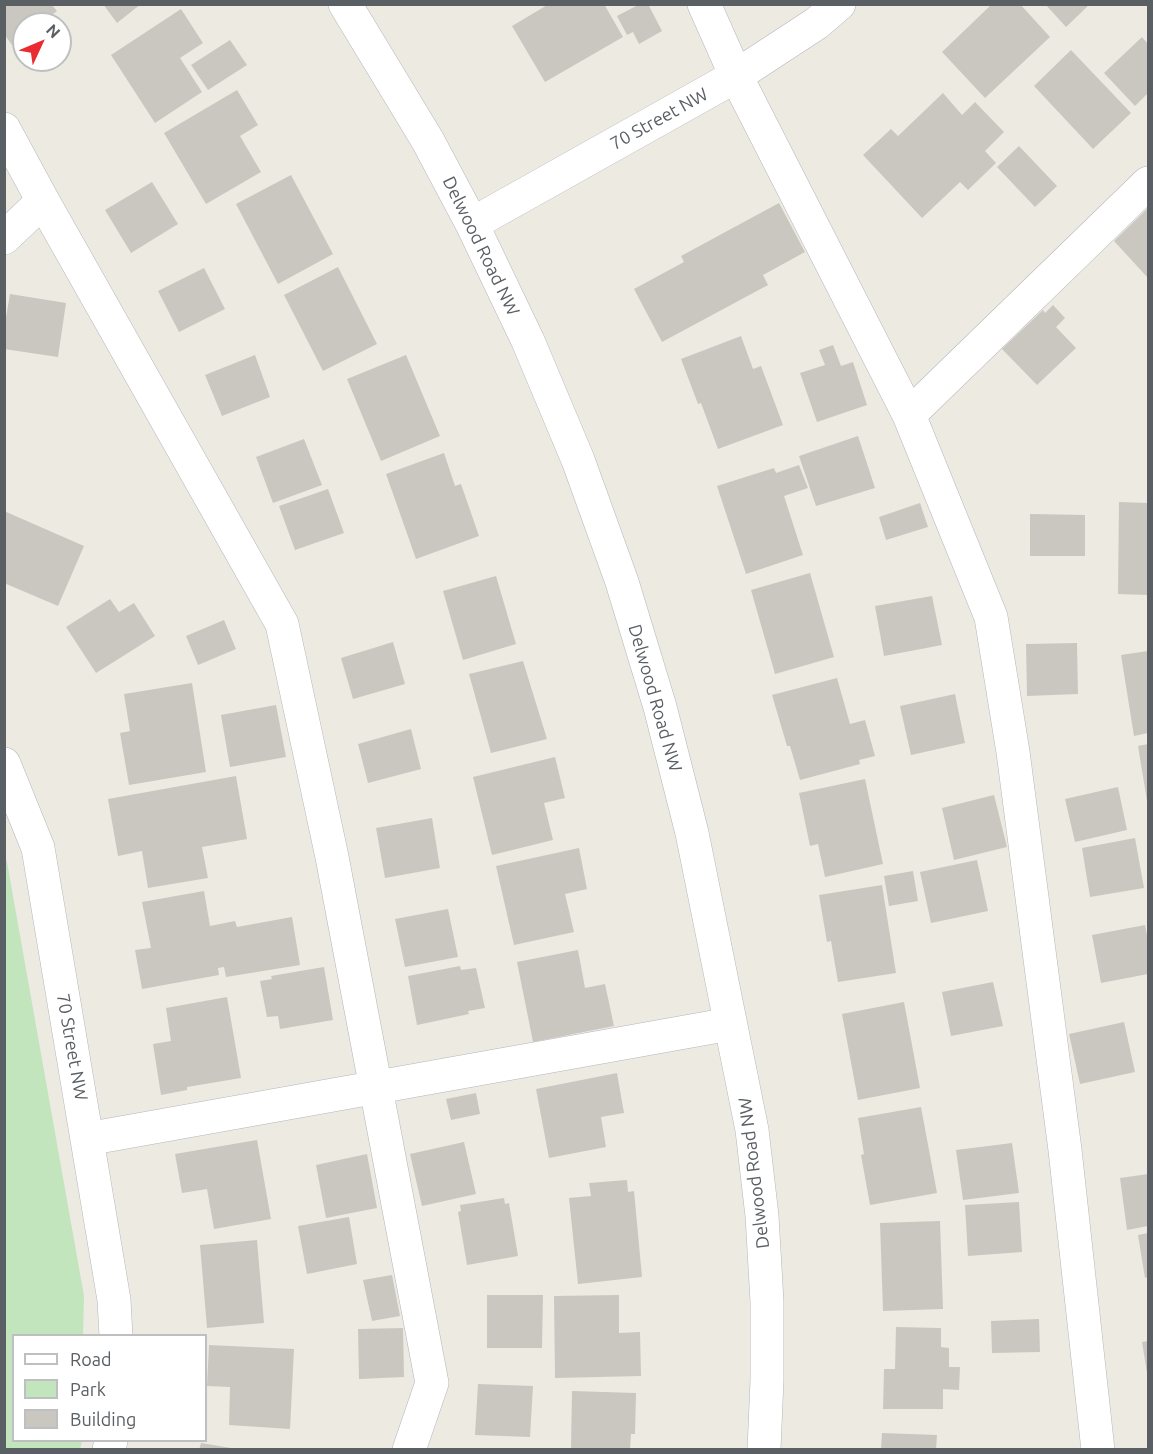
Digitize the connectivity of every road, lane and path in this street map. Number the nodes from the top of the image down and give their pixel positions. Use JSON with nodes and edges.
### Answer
{"nodes":[{"id":1,"x":345,"y":4,"type":"edge"},
{"id":2,"x":704,"y":4,"type":"edge"},
{"id":3,"x":839,"y":4,"type":"edge"},
{"id":4,"x":736,"y":76,"type":"junction"},
{"id":5,"x":4,"y":129,"type":"edge"},
{"id":6,"x":1149,"y":183,"type":"edge"},
{"id":7,"x":43,"y":201,"type":"junction"},
{"id":8,"x":472,"y":224,"type":"junction"},
{"id":9,"x":4,"y":238,"type":"edge"},
{"id":10,"x":909,"y":415,"type":"junction"},
{"id":11,"x":4,"y":764,"type":"edge"},
{"id":12,"x":730,"y":1023,"type":"junction"},
{"id":13,"x":374,"y":1086,"type":"junction"},
{"id":14,"x":87,"y":1139,"type":"junction"},
{"id":15,"x":116,"y":1334,"type":"edge"},
{"id":16,"x":409,"y":1449,"type":"edge"},
{"id":17,"x":764,"y":1449,"type":"edge"},
{"id":18,"x":1098,"y":1449,"type":"edge"}],
"edges":[{"from":1,"to":8,"type":"street","name":"Delwood Road NW"},
{"from":2,"to":4,"type":"street"},
{"from":3,"to":4,"type":"street","name":"70 Street NW"},
{"from":4,"to":8,"type":"street","name":"70 Street NW"},
{"from":4,"to":10,"type":"street"},
{"from":5,"to":7,"type":"street"},
{"from":6,"to":10,"type":"street"},
{"from":7,"to":9,"type":"street"},
{"from":7,"to":13,"type":"street"},
{"from":8,"to":12,"type":"street","name":"Delwood Road NW"},
{"from":10,"to":18,"type":"street"},
{"from":11,"to":14,"type":"street","name":"70 Street NW"},
{"from":12,"to":13,"type":"street"},
{"from":12,"to":17,"type":"street","name":"Delwood Road NW"},
{"from":13,"to":14,"type":"street"},
{"from":13,"to":16,"type":"street"},
{"from":14,"to":15,"type":"street","name":"70 Street NW"}]}
